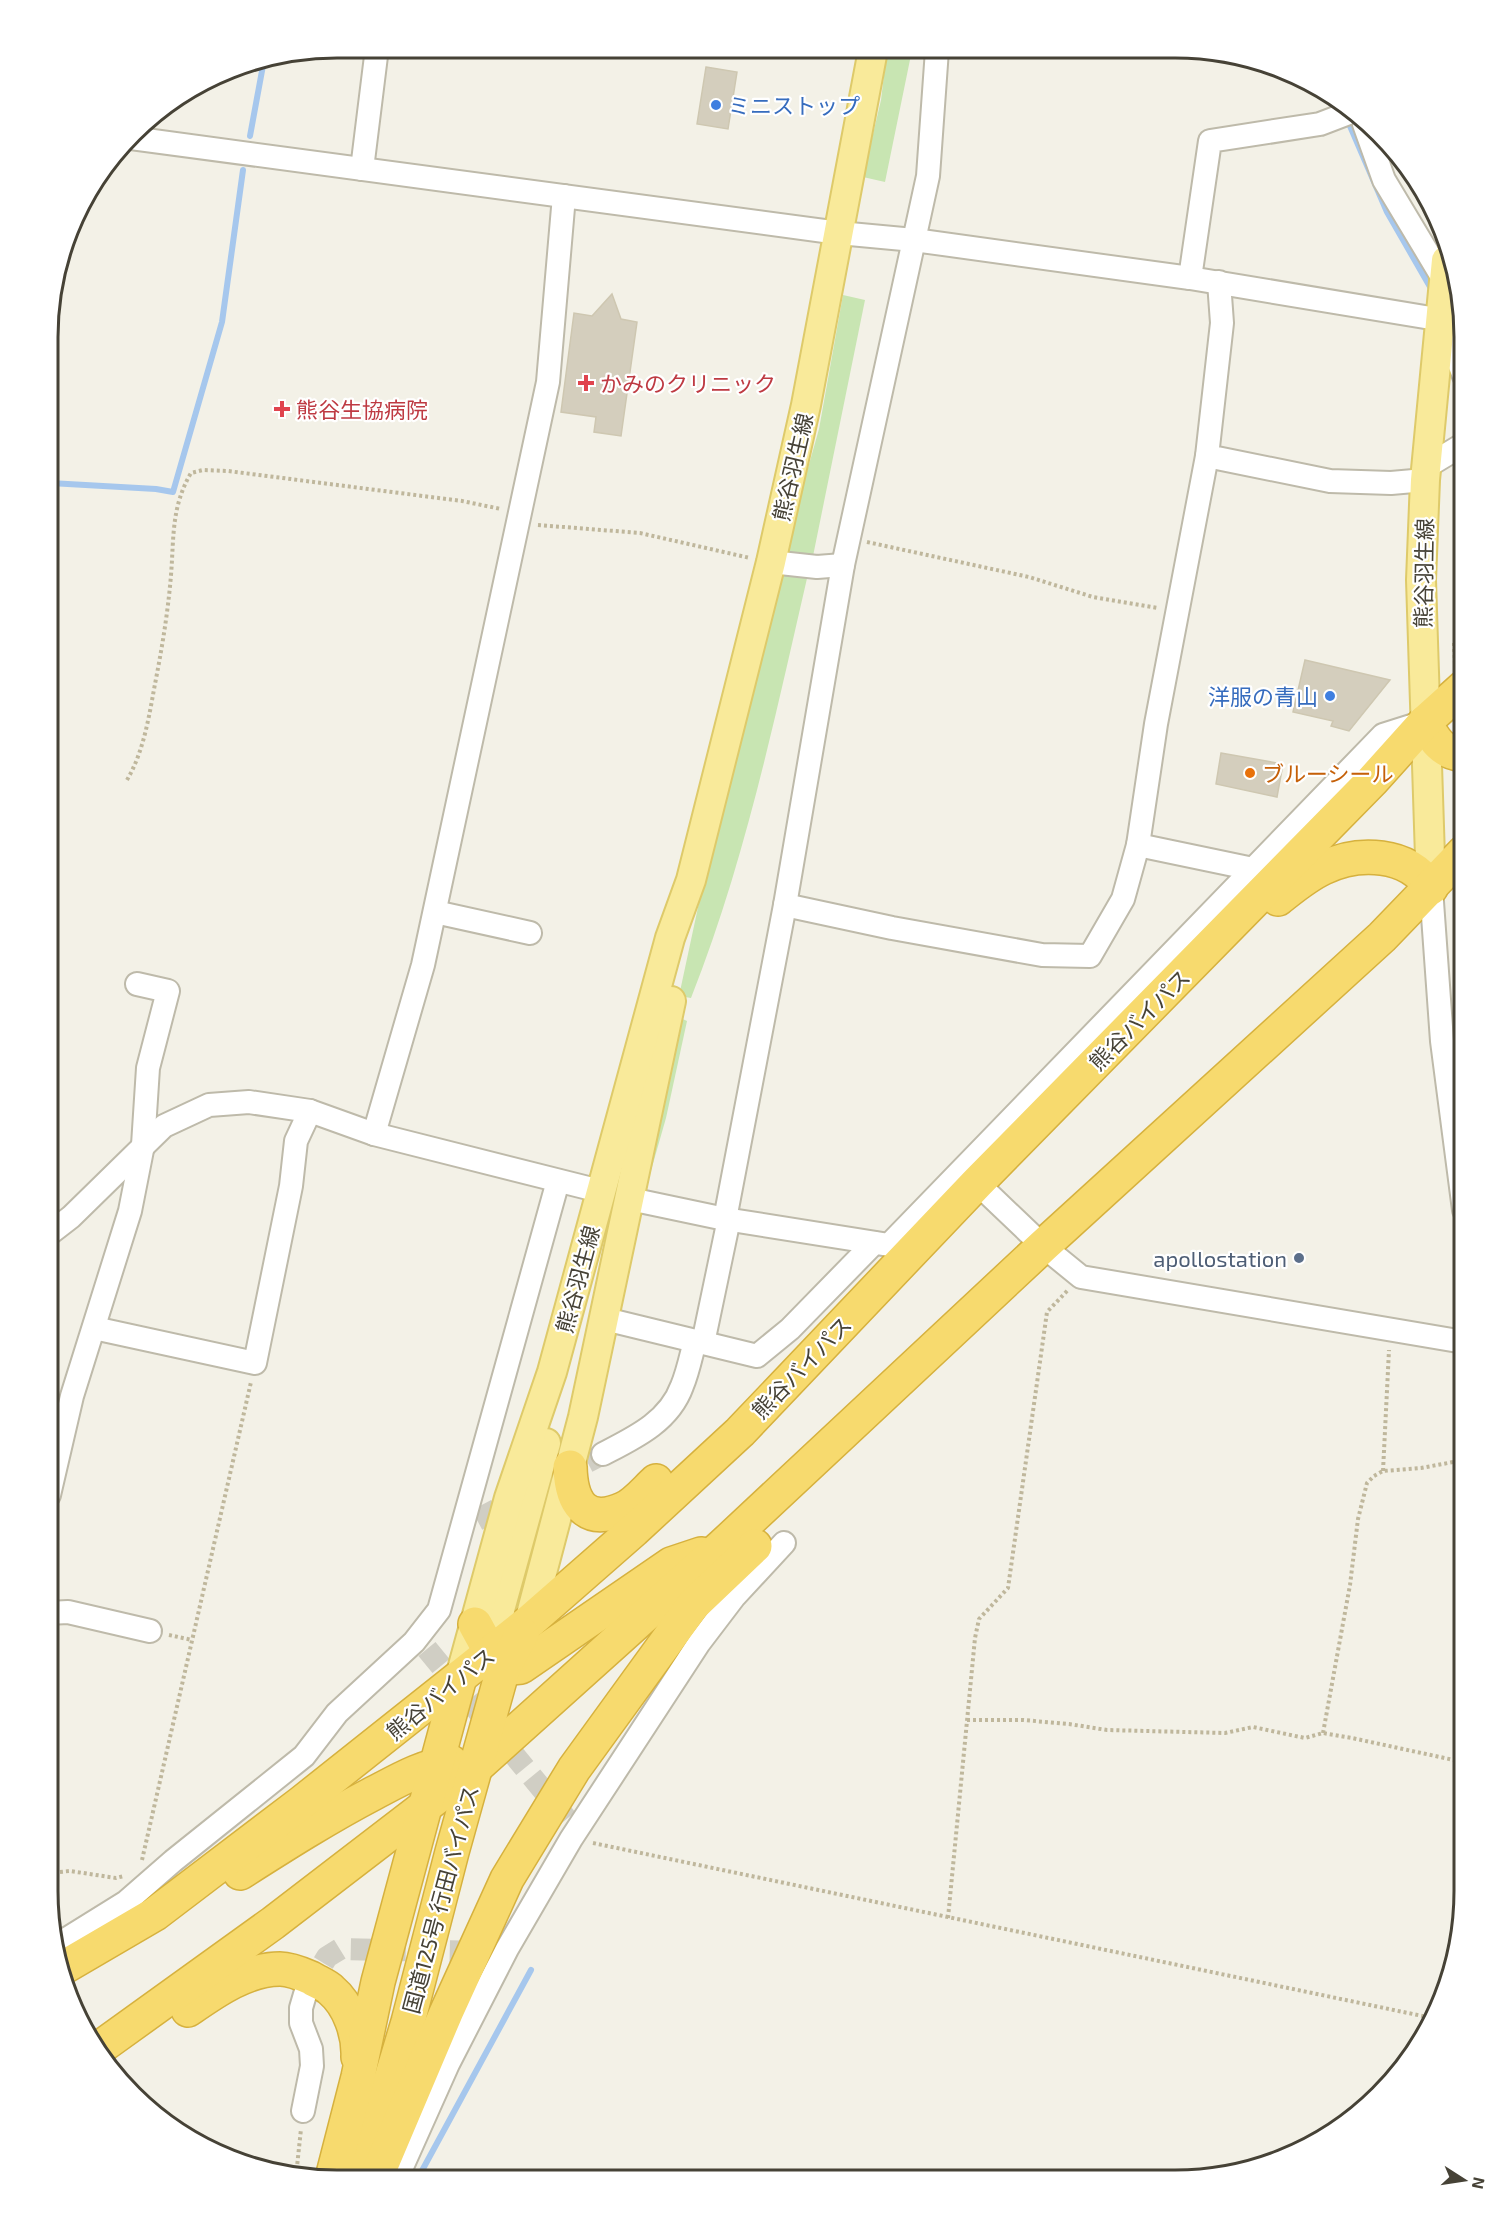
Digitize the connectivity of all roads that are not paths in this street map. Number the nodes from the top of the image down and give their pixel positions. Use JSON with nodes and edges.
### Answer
{"nodes":[{"id":1,"x":376,"y":58,"type":"edge"},
{"id":2,"x":872,"y":58,"type":"edge"},
{"id":3,"x":936,"y":58,"type":"edge"},
{"id":4,"x":1343,"y":115,"type":"edge"},
{"id":5,"x":1369,"y":137,"type":"edge"},
{"id":6,"x":141,"y":139,"type":"edge"},
{"id":7,"x":362,"y":169,"type":"junction"},
{"id":8,"x":564,"y":196,"type":"junction"},
{"id":9,"x":839,"y":233,"type":"junction"},
{"id":10,"x":914,"y":240,"type":"junction"},
{"id":11,"x":1445,"y":270,"type":"edge"},
{"id":12,"x":1190,"y":278,"type":"junction"},
{"id":13,"x":1219,"y":282,"type":"junction"},
{"id":14,"x":1451,"y":321,"type":"edge"},
{"id":15,"x":1454,"y":452,"type":"edge"},
{"id":16,"x":1207,"y":456,"type":"junction"},
{"id":17,"x":1426,"y":474,"type":"junction"},
{"id":18,"x":771,"y":562,"type":"junction"},
{"id":19,"x":843,"y":565,"type":"junction"},
{"id":20,"x":1454,"y":682,"type":"edge"},
{"id":21,"x":1425,"y":722,"type":"junction"},
{"id":22,"x":1454,"y":758,"type":"edge"},
{"id":23,"x":1138,"y":845,"type":"junction"},
{"id":24,"x":1454,"y":854,"type":"edge"},
{"id":25,"x":1253,"y":869,"type":"junction"},
{"id":26,"x":692,"y":880,"type":"junction"},
{"id":27,"x":1431,"y":888,"type":"junction"},
{"id":28,"x":785,"y":905,"type":"junction"},
{"id":29,"x":435,"y":912,"type":"junction"},
{"id":30,"x":530,"y":933,"type":"dead end"},
{"id":31,"x":1195,"y":962,"type":"junction"},
{"id":32,"x":137,"y":984,"type":"dead end"},
{"id":33,"x":310,"y":1111,"type":"junction"},
{"id":34,"x":1454,"y":1133,"type":"edge"},
{"id":35,"x":374,"y":1134,"type":"junction"},
{"id":36,"x":143,"y":1145,"type":"junction"},
{"id":37,"x":558,"y":1181,"type":"junction"},
{"id":38,"x":977,"y":1183,"type":"junction"},
{"id":39,"x":600,"y":1191,"type":"junction"},
{"id":40,"x":630,"y":1199,"type":"junction"},
{"id":41,"x":727,"y":1219,"type":"junction"},
{"id":42,"x":58,"y":1227,"type":"edge"},
{"id":43,"x":874,"y":1243,"type":"junction"},
{"id":44,"x":1043,"y":1246,"type":"junction"},
{"id":45,"x":614,"y":1277,"type":"junction"},
{"id":46,"x":605,"y":1319,"type":"junction"},
{"id":47,"x":94,"y":1328,"type":"junction"},
{"id":48,"x":1454,"y":1340,"type":"edge"},
{"id":49,"x":699,"y":1342,"type":"junction"},
{"id":50,"x":740,"y":1431,"type":"junction"},
{"id":51,"x":603,"y":1454,"type":"tunnel mouth"},
{"id":52,"x":58,"y":1456,"type":"edge"},
{"id":53,"x":570,"y":1467,"type":"junction"},
{"id":54,"x":779,"y":1493,"type":"junction"},
{"id":55,"x":784,"y":1543,"type":"dead end"},
{"id":56,"x":722,"y":1546,"type":"junction"},
{"id":57,"x":58,"y":1612,"type":"edge"},
{"id":58,"x":529,"y":1622,"type":"junction"},
{"id":59,"x":475,"y":1624,"type":"junction"},
{"id":60,"x":150,"y":1631,"type":"dead end"},
{"id":61,"x":496,"y":1661,"type":"junction"},
{"id":62,"x":460,"y":1677,"type":"junction"},
{"id":63,"x":658,"y":1705,"type":"junction"},
{"id":64,"x":435,"y":1765,"type":"junction"},
{"id":65,"x":475,"y":1768,"type":"junction"},
{"id":66,"x":424,"y":1806,"type":"junction"},
{"id":67,"x":155,"y":1914,"type":"junction"},
{"id":68,"x":63,"y":1941,"type":"edge"},
{"id":69,"x":68,"y":1965,"type":"edge"},
{"id":70,"x":306,"y":1990,"type":"tunnel mouth"},
{"id":71,"x":106,"y":2045,"type":"edge"},
{"id":72,"x":107,"y":2047,"type":"edge"},
{"id":73,"x":358,"y":2077,"type":"junction"},
{"id":74,"x":303,"y":2111,"type":"road end"},
{"id":75,"x":334,"y":2170,"type":"edge"},
{"id":76,"x":358,"y":2170,"type":"edge"},
{"id":77,"x":379,"y":2170,"type":"edge"},
{"id":78,"x":399,"y":2170,"type":"edge"},
{"id":79,"x":400,"y":2170,"type":"edge"}],
"edges":[{"from":1,"to":7,"type":"street"},
{"from":2,"to":9,"type":"main road","name":"熊谷羽生線"},
{"from":3,"to":10,"type":"street"},
{"from":4,"to":12,"type":"street"},
{"from":5,"to":11,"type":"street"},
{"from":6,"to":7,"type":"street"},
{"from":7,"to":8,"type":"street"},
{"from":8,"to":9,"type":"street"},
{"from":8,"to":29,"type":"street"},
{"from":9,"to":10,"type":"street"},
{"from":9,"to":18,"type":"main road","name":"熊谷羽生線"},
{"from":10,"to":12,"type":"street"},
{"from":10,"to":19,"type":"street"},
{"from":11,"to":14,"type":"main road","name":"熊谷羽生線"},
{"from":12,"to":13,"type":"street"},
{"from":13,"to":14,"type":"street"},
{"from":13,"to":16,"type":"street"},
{"from":14,"to":17,"type":"main road","name":"熊谷羽生線"},
{"from":15,"to":17,"type":"street"},
{"from":16,"to":17,"type":"street"},
{"from":16,"to":23,"type":"street"},
{"from":17,"to":21,"type":"main road","name":"熊谷羽生線"},
{"from":18,"to":19,"type":"street"},
{"from":18,"to":26,"type":"main road","name":"熊谷羽生線"},
{"from":19,"to":28,"type":"street"},
{"from":20,"to":21,"type":"highway","name":"熊谷バイパス"},
{"from":21,"to":22,"type":"highway"},
{"from":21,"to":25,"type":"street"},
{"from":21,"to":27,"type":"main road","name":"熊谷羽生線"},
{"from":21,"to":31,"type":"highway","name":"熊谷バイパス"},
{"from":23,"to":25,"type":"street"},
{"from":23,"to":28,"type":"street"},
{"from":24,"to":27,"type":"highway"},
{"from":25,"to":43,"type":"street"},
{"from":26,"to":39,"type":"main road","name":"熊谷羽生線"},
{"from":26,"to":40,"type":"main road","name":"熊谷羽生線"},
{"from":27,"to":31,"type":"highway"},
{"from":27,"to":34,"type":"street"},
{"from":27,"to":44,"type":"highway"},
{"from":28,"to":41,"type":"street"},
{"from":29,"to":30,"type":"street"},
{"from":29,"to":35,"type":"street"},
{"from":31,"to":38,"type":"highway","name":"熊谷バイパス"},
{"from":32,"to":36,"type":"street"},
{"from":33,"to":35,"type":"street"},
{"from":33,"to":36,"type":"street"},
{"from":33,"to":47,"type":"street"},
{"from":35,"to":37,"type":"street"},
{"from":36,"to":42,"type":"street"},
{"from":36,"to":47,"type":"street"},
{"from":37,"to":39,"type":"street"},
{"from":37,"to":68,"type":"street"},
{"from":38,"to":44,"type":"street"},
{"from":38,"to":50,"type":"highway","name":"熊谷バイパス"},
{"from":39,"to":59,"type":"main road","name":"熊谷羽生線"},
{"from":40,"to":41,"type":"street"},
{"from":40,"to":45,"type":"main road","name":"熊谷羽生線"},
{"from":41,"to":43,"type":"street"},
{"from":41,"to":49,"type":"street"},
{"from":43,"to":49,"type":"street"},
{"from":44,"to":48,"type":"street"},
{"from":44,"to":54,"type":"highway"},
{"from":45,"to":46,"type":"main road","name":"熊谷羽生線"},
{"from":45,"to":61,"type":"main road"},
{"from":46,"to":49,"type":"street"},
{"from":46,"to":53,"type":"main road","name":"熊谷羽生線"},
{"from":47,"to":52,"type":"street"},
{"from":49,"to":51,"type":"street"},
{"from":50,"to":53,"type":"highway"},
{"from":50,"to":58,"type":"highway","name":"熊谷バイパス"},
{"from":53,"to":58,"type":"main road","name":"熊谷羽生線"},
{"from":54,"to":56,"type":"highway"},
{"from":54,"to":77,"type":"highway"},
{"from":55,"to":63,"type":"street"},
{"from":56,"to":61,"type":"highway"},
{"from":56,"to":65,"type":"highway"},
{"from":57,"to":60,"type":"street"},
{"from":58,"to":61,"type":"highway","name":"国道125号 行田バイパス"},
{"from":59,"to":61,"type":"highway"},
{"from":59,"to":62,"type":"main road","name":"熊谷羽生線"},
{"from":61,"to":62,"type":"highway","name":"熊谷バイパス"},
{"from":61,"to":65,"type":"highway","name":"国道125号 行田バイパス"},
{"from":62,"to":64,"type":"highway","name":"国道125号 行田バイパス"},
{"from":62,"to":67,"type":"highway","name":"熊谷バイパス"},
{"from":63,"to":78,"type":"street"},
{"from":63,"to":79,"type":"street"},
{"from":64,"to":65,"type":"highway"},
{"from":64,"to":66,"type":"highway","name":"国道125号 行田バイパス"},
{"from":64,"to":67,"type":"highway"},
{"from":65,"to":66,"type":"highway"},
{"from":65,"to":76,"type":"highway","name":"国道125号 行田バイパス"},
{"from":66,"to":71,"type":"highway"},
{"from":66,"to":73,"type":"highway","name":"国道125号 行田バイパス"},
{"from":67,"to":69,"type":"highway","name":"熊谷バイパス"},
{"from":70,"to":74,"type":"street"},
{"from":72,"to":73,"type":"highway"},
{"from":73,"to":75,"type":"highway","name":"国道125号 行田バイパス"}]}
